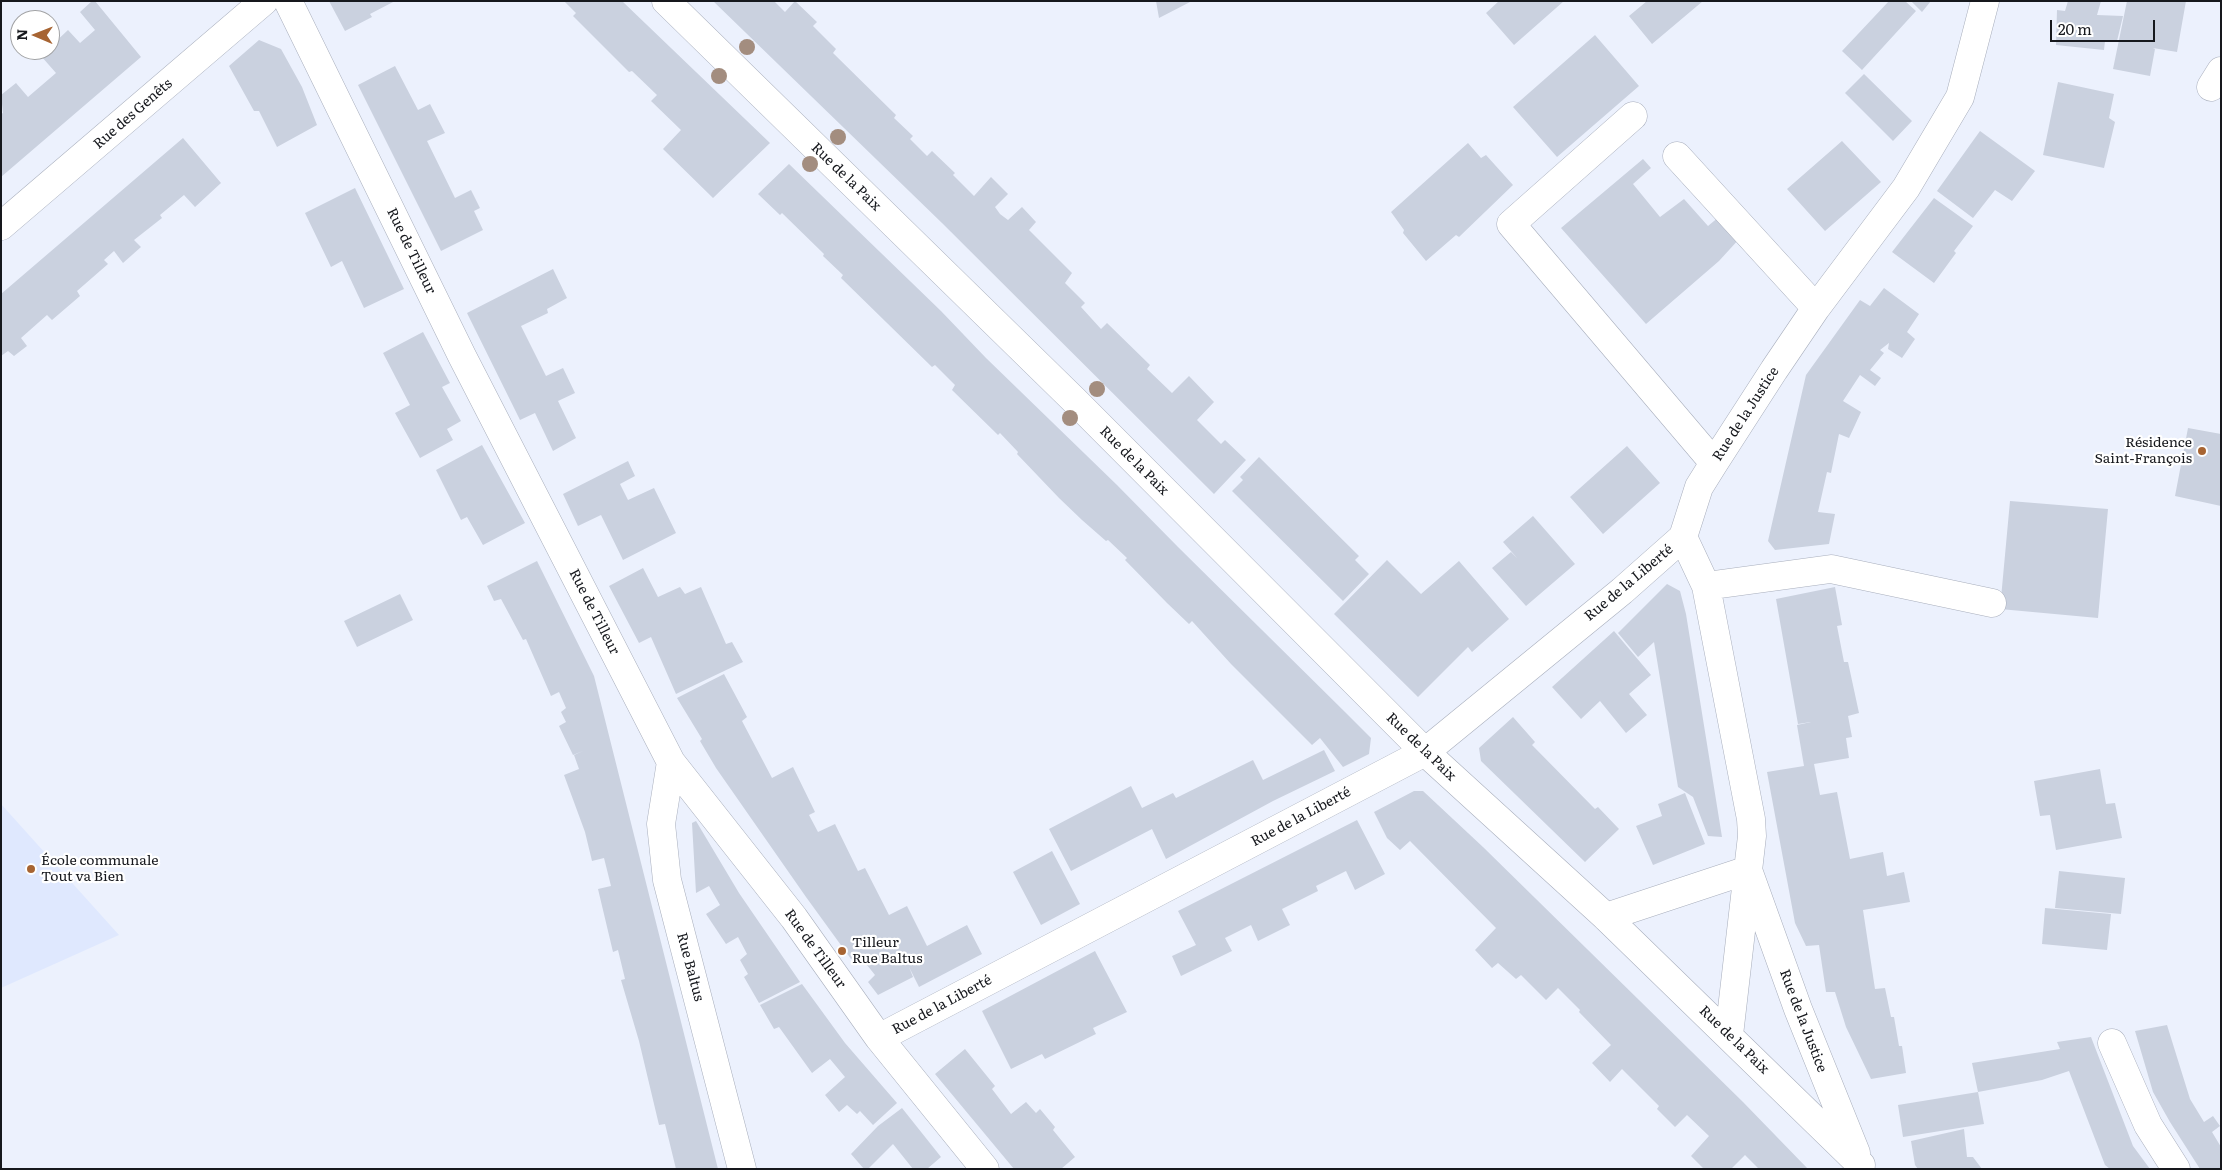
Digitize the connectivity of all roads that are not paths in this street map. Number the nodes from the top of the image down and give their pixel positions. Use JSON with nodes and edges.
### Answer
{"nodes":[{"id":1,"x":264,"y":1,"type":"edge"},
{"id":2,"x":288,"y":1,"type":"edge"},
{"id":3,"x":666,"y":1,"type":"edge"},
{"id":4,"x":1985,"y":1,"type":"edge"},
{"id":5,"x":1632,"y":116,"type":"dead end"},
{"id":6,"x":1677,"y":156,"type":"dead end"},
{"id":7,"x":1,"y":226,"type":"edge"},
{"id":8,"x":1816,"y":308,"type":"junction"},
{"id":9,"x":1714,"y":463,"type":"junction"},
{"id":10,"x":1684,"y":537,"type":"junction"},
{"id":11,"x":1706,"y":586,"type":"junction"},
{"id":12,"x":1992,"y":603,"type":"dead end"},
{"id":13,"x":1424,"y":752,"type":"junction"},
{"id":14,"x":671,"y":762,"type":"junction"},
{"id":15,"x":1748,"y":870,"type":"junction"},
{"id":16,"x":1606,"y":917,"type":"junction"},
{"id":17,"x":1729,"y":1036,"type":"junction"},
{"id":18,"x":879,"y":1038,"type":"junction"},
{"id":19,"x":2112,"y":1043,"type":"dead end"},
{"id":20,"x":1863,"y":1167,"type":"edge"},
{"id":21,"x":742,"y":1169,"type":"edge"},
{"id":22,"x":985,"y":1169,"type":"edge"},
{"id":23,"x":2176,"y":1169,"type":"edge"}],
"edges":[{"from":1,"to":7,"type":"street","name":"Rue des Genêts"},
{"from":2,"to":14,"type":"street","name":"Rue de Tilleur"},
{"from":3,"to":13,"type":"street","name":"Rue de la Paix"},
{"from":4,"to":8,"type":"street","name":"Rue de la Justice"},
{"from":5,"to":9,"type":"street"},
{"from":6,"to":8,"type":"street"},
{"from":8,"to":9,"type":"street","name":"Rue de la Justice"},
{"from":9,"to":10,"type":"street","name":"Rue de la Justice"},
{"from":10,"to":11,"type":"street","name":"Rue de la Justice"},
{"from":10,"to":13,"type":"street","name":"Rue de la Liberté"},
{"from":11,"to":12,"type":"street"},
{"from":11,"to":15,"type":"street","name":"Rue de la Justice"},
{"from":13,"to":16,"type":"street","name":"Rue de la Paix"},
{"from":13,"to":18,"type":"street","name":"Rue de la Liberté"},
{"from":14,"to":18,"type":"street","name":"Rue de Tilleur"},
{"from":14,"to":21,"type":"street","name":"Rue Baltus"},
{"from":15,"to":16,"type":"street"},
{"from":15,"to":17,"type":"street","name":"Rue de la Justice"},
{"from":15,"to":20,"type":"street","name":"Rue de la Justice"},
{"from":16,"to":17,"type":"street","name":"Rue de la Paix"},
{"from":17,"to":20,"type":"street","name":"Rue de la Paix"},
{"from":18,"to":22,"type":"street","name":"Rue de Tilleur"},
{"from":19,"to":23,"type":"street"}]}
